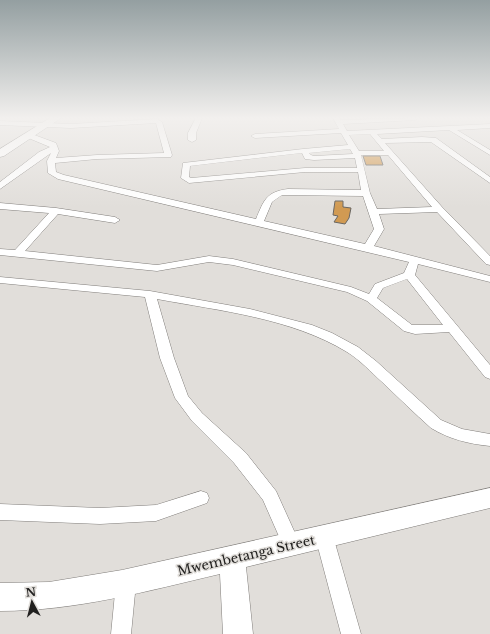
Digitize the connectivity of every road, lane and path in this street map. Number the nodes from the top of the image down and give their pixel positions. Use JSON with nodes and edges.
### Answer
{"nodes":[{"id":1,"x":54,"y":148,"type":"joint"},
{"id":2,"x":166,"y":148,"type":"edge"},
{"id":3,"x":352,"y":148,"type":"edge"},
{"id":4,"x":385,"y":148,"type":"edge"},
{"id":5,"x":444,"y":148,"type":"edge"},
{"id":6,"x":481,"y":148,"type":"edge"},
{"id":7,"x":355,"y":152,"type":"junction"},
{"id":8,"x":390,"y":153,"type":"junction"},
{"id":9,"x":490,"y":153,"type":"edge"},
{"id":10,"x":51,"y":161,"type":"junction"},
{"id":11,"x":361,"y":170,"type":"junction"},
{"id":12,"x":490,"y":181,"type":"edge"},
{"id":13,"x":0,"y":186,"type":"edge"},
{"id":14,"x":366,"y":193,"type":"junction"},
{"id":15,"x":0,"y":206,"type":"edge"},
{"id":16,"x":439,"y":209,"type":"junction"},
{"id":17,"x":56,"y":211,"type":"junction"},
{"id":18,"x":373,"y":212,"type":"junction"},
{"id":19,"x":115,"y":220,"type":"dead end"},
{"id":20,"x":259,"y":223,"type":"junction"},
{"id":21,"x":368,"y":248,"type":"junction"},
{"id":22,"x":0,"y":252,"type":"edge"},
{"id":23,"x":17,"y":254,"type":"junction"},
{"id":24,"x":415,"y":259,"type":"junction"},
{"id":25,"x":490,"y":262,"type":"edge"},
{"id":26,"x":409,"y":275,"type":"junction"},
{"id":27,"x":490,"y":279,"type":"edge"},
{"id":28,"x":0,"y":280,"type":"edge"},
{"id":29,"x":150,"y":294,"type":"junction"},
{"id":30,"x":370,"y":299,"type":"junction"},
{"id":31,"x":453,"y":328,"type":"junction"},
{"id":32,"x":490,"y":374,"type":"edge"},
{"id":33,"x":490,"y":440,"type":"edge"},
{"id":34,"x":201,"y":498,"type":"dead end"},
{"id":35,"x":490,"y":498,"type":"edge"},
{"id":36,"x":0,"y":512,"type":"edge"},
{"id":37,"x":324,"y":536,"type":"junction"},
{"id":38,"x":291,"y":544,"type":"junction"},
{"id":39,"x":232,"y":559,"type":"junction"},
{"id":40,"x":126,"y":583,"type":"junction"},
{"id":41,"x":0,"y":597,"type":"edge"},
{"id":42,"x":121,"y":634,"type":"edge"},
{"id":43,"x":238,"y":634,"type":"edge"},
{"id":44,"x":351,"y":634,"type":"edge"}],
"edges":[{"from":1,"to":10,"type":"street"},
{"from":1,"to":13,"type":"street"},
{"from":2,"to":10,"type":"street"},
{"from":3,"to":7,"type":"street"},
{"from":4,"to":8,"type":"street"},
{"from":5,"to":12,"type":"street"},
{"from":6,"to":9,"type":"street"},
{"from":7,"to":8,"type":"street"},
{"from":7,"to":11,"type":"street"},
{"from":7,"to":11,"type":"street"},
{"from":8,"to":16,"type":"street"},
{"from":10,"to":20,"type":"street"},
{"from":11,"to":14,"type":"street"},
{"from":14,"to":18,"type":"street"},
{"from":14,"to":20,"type":"street"},
{"from":15,"to":17,"type":"street"},
{"from":16,"to":18,"type":"street"},
{"from":16,"to":25,"type":"street"},
{"from":17,"to":19,"type":"street"},
{"from":17,"to":23,"type":"street"},
{"from":18,"to":21,"type":"street"},
{"from":20,"to":21,"type":"street"},
{"from":21,"to":24,"type":"street"},
{"from":22,"to":23,"type":"street"},
{"from":23,"to":30,"type":"street"},
{"from":24,"to":26,"type":"street"},
{"from":24,"to":27,"type":"street"},
{"from":26,"to":30,"type":"street"},
{"from":26,"to":31,"type":"street"},
{"from":28,"to":29,"type":"street"},
{"from":29,"to":33,"type":"street"},
{"from":29,"to":38,"type":"street"},
{"from":30,"to":31,"type":"street"},
{"from":31,"to":32,"type":"street"},
{"from":34,"to":36,"type":"street"},
{"from":35,"to":37,"type":"street","name":"Mwembetanga Street"},
{"from":37,"to":38,"type":"street","name":"Mwembetanga Street"},
{"from":37,"to":44,"type":"street"},
{"from":38,"to":39,"type":"street","name":"Mwembetanga Street"},
{"from":39,"to":40,"type":"street","name":"Mwembetanga Street"},
{"from":39,"to":43,"type":"street"},
{"from":40,"to":41,"type":"street","name":"Mwembetanga Street"},
{"from":40,"to":42,"type":"street"}]}
